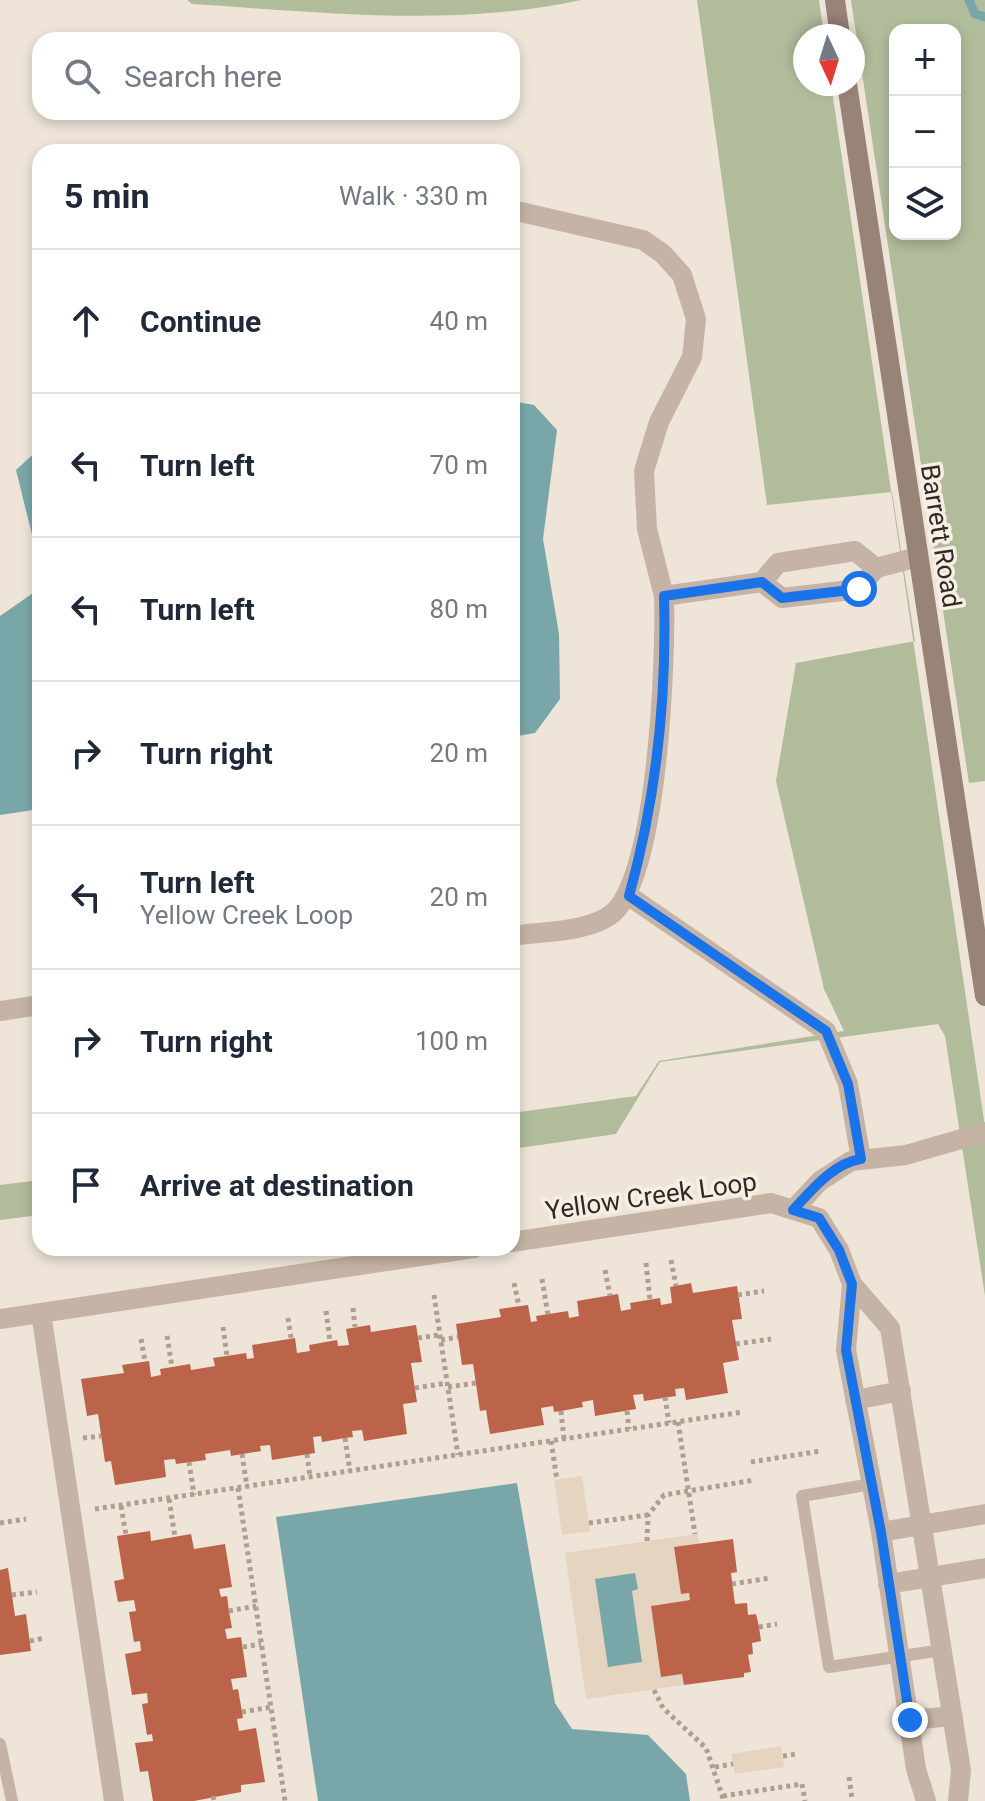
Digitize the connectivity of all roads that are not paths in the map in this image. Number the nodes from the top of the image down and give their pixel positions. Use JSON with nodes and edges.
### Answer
{"nodes":[{"id":1,"x":835,"y":0,"type":"edge"},
{"id":2,"x":838,"y":24,"type":"edge"},
{"id":3,"x":849,"y":96,"type":"edge"},
{"id":4,"x":520,"y":212,"type":"edge"},
{"id":5,"x":918,"y":557,"type":"junction"},
{"id":6,"x":876,"y":568,"type":"junction"},
{"id":7,"x":762,"y":582,"type":"junction"},
{"id":8,"x":664,"y":596,"type":"junction"},
{"id":9,"x":629,"y":896,"type":"junction"},
{"id":10,"x":520,"y":935,"type":"edge"},
{"id":11,"x":985,"y":996,"type":"edge"},
{"id":12,"x":32,"y":1006,"type":"edge"},
{"id":13,"x":0,"y":1011,"type":"edge"},
{"id":14,"x":985,"y":1132,"type":"edge"},
{"id":15,"x":861,"y":1159,"type":"junction"},
{"id":16,"x":793,"y":1210,"type":"junction"},
{"id":17,"x":520,"y":1241,"type":"edge"},
{"id":18,"x":421,"y":1256,"type":"edge"},
{"id":19,"x":852,"y":1284,"type":"junction"},
{"id":20,"x":41,"y":1313,"type":"junction"},
{"id":21,"x":0,"y":1319,"type":"edge"},
{"id":22,"x":901,"y":1391,"type":"junction"},
{"id":23,"x":855,"y":1400,"type":"junction"},
{"id":24,"x":872,"y":1484,"type":"junction"},
{"id":25,"x":985,"y":1514,"type":"edge"},
{"id":26,"x":922,"y":1525,"type":"junction"},
{"id":27,"x":881,"y":1532,"type":"junction"},
{"id":28,"x":985,"y":1568,"type":"edge"},
{"id":29,"x":931,"y":1577,"type":"junction"},
{"id":30,"x":888,"y":1584,"type":"junction"},
{"id":31,"x":942,"y":1650,"type":"junction"},
{"id":32,"x":901,"y":1656,"type":"junction"},
{"id":33,"x":953,"y":1716,"type":"junction"},
{"id":34,"x":910,"y":1720,"type":"junction"},
{"id":35,"x":0,"y":1744,"type":"edge"},
{"id":36,"x":12,"y":1801,"type":"edge"},
{"id":37,"x":114,"y":1801,"type":"edge"},
{"id":38,"x":926,"y":1801,"type":"edge"},
{"id":39,"x":958,"y":1801,"type":"edge"}],
"edges":[{"from":1,"to":2,"type":"street"},
{"from":3,"to":5,"type":"street","name":"Barrett Road"},
{"from":4,"to":8,"type":"street"},
{"from":5,"to":6,"type":"street"},
{"from":5,"to":11,"type":"street","name":"Barrett Road"},
{"from":6,"to":7,"type":"street"},
{"from":6,"to":7,"type":"street"},
{"from":7,"to":8,"type":"street"},
{"from":8,"to":9,"type":"street"},
{"from":9,"to":10,"type":"street"},
{"from":9,"to":15,"type":"street"},
{"from":12,"to":13,"type":"street"},
{"from":14,"to":15,"type":"street"},
{"from":15,"to":16,"type":"street"},
{"from":16,"to":17,"type":"street","name":"Yellow Creek Loop"},
{"from":16,"to":19,"type":"street","name":"Yellow Creek Loop"},
{"from":18,"to":20,"type":"street"},
{"from":19,"to":22,"type":"street"},
{"from":19,"to":23,"type":"street"},
{"from":20,"to":21,"type":"street"},
{"from":20,"to":37,"type":"street"},
{"from":22,"to":23,"type":"street"},
{"from":22,"to":26,"type":"street"},
{"from":23,"to":24,"type":"street"},
{"from":24,"to":27,"type":"street"},
{"from":24,"to":32,"type":"lane"},
{"from":25,"to":26,"type":"street"},
{"from":26,"to":27,"type":"street"},
{"from":26,"to":29,"type":"street"},
{"from":27,"to":30,"type":"street"},
{"from":28,"to":29,"type":"street"},
{"from":29,"to":30,"type":"street"},
{"from":29,"to":31,"type":"street"},
{"from":30,"to":32,"type":"street"},
{"from":31,"to":32,"type":"lane"},
{"from":31,"to":33,"type":"street"},
{"from":32,"to":34,"type":"street"},
{"from":33,"to":34,"type":"street"},
{"from":33,"to":39,"type":"street"},
{"from":34,"to":38,"type":"street"},
{"from":35,"to":36,"type":"lane"}]}
